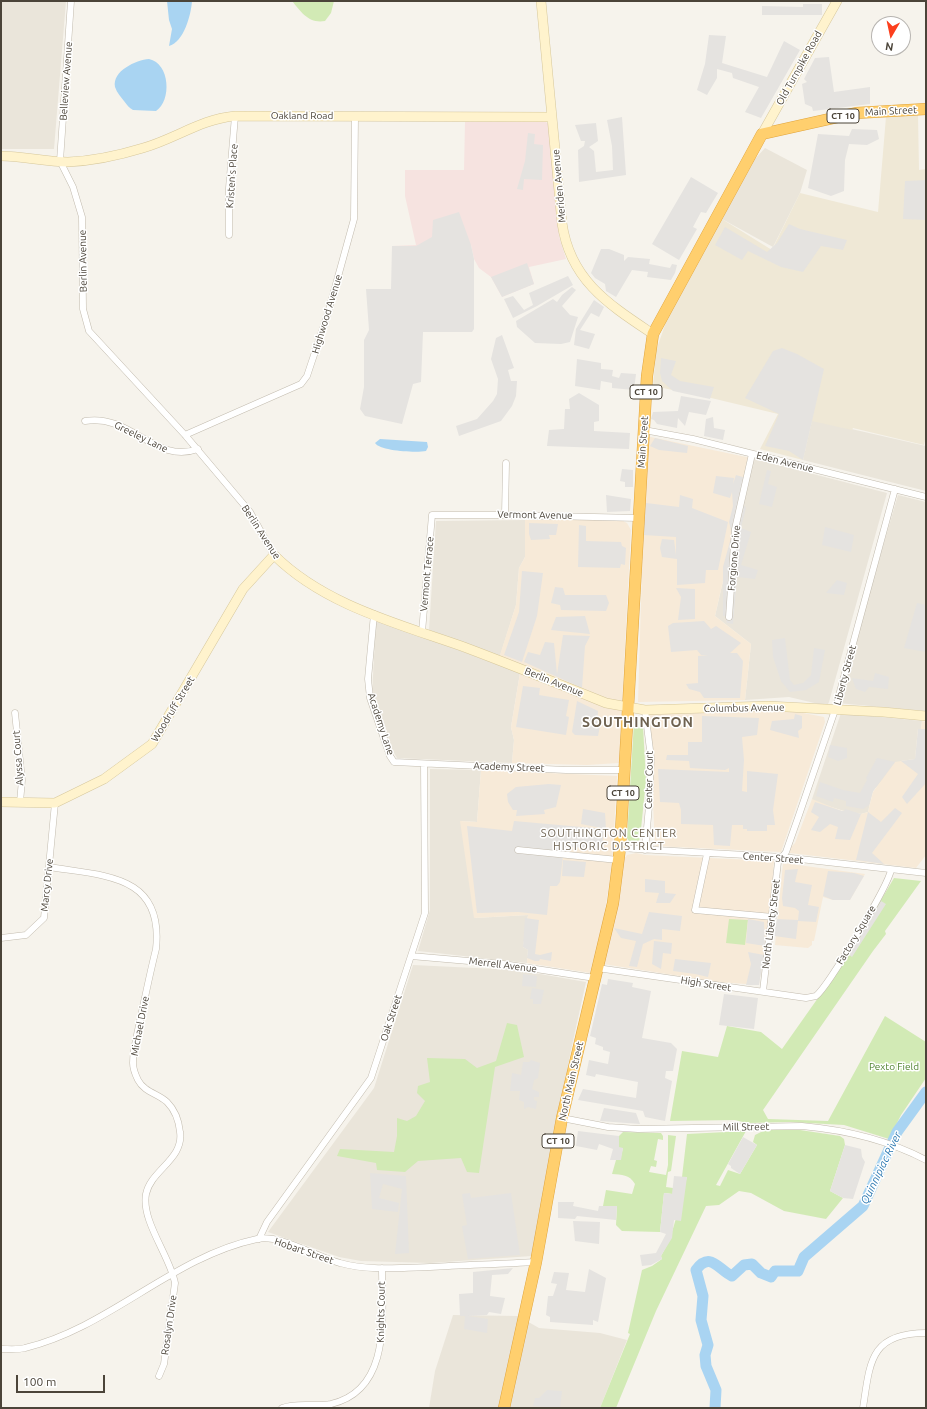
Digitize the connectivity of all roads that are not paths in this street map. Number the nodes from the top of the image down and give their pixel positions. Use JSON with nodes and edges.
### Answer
{"nodes":[{"id":1,"x":71,"y":1,"type":"edge"},
{"id":2,"x":540,"y":1,"type":"edge"},
{"id":3,"x":837,"y":1,"type":"edge"},
{"id":4,"x":926,"y":109,"type":"edge"},
{"id":5,"x":235,"y":116,"type":"junction"},
{"id":6,"x":355,"y":116,"type":"junction"},
{"id":7,"x":552,"y":117,"type":"junction"},
{"id":8,"x":762,"y":134,"type":"junction"},
{"id":9,"x":1,"y":156,"type":"edge"},
{"id":10,"x":60,"y":161,"type":"junction"},
{"id":11,"x":229,"y":235,"type":"dead end"},
{"id":12,"x":653,"y":334,"type":"junction"},
{"id":13,"x":85,"y":421,"type":"dead end"},
{"id":14,"x":644,"y":430,"type":"junction"},
{"id":15,"x":185,"y":435,"type":"junction"},
{"id":16,"x":198,"y":449,"type":"junction"},
{"id":17,"x":752,"y":454,"type":"junction"},
{"id":18,"x":506,"y":463,"type":"dead end"},
{"id":19,"x":895,"y":489,"type":"junction"},
{"id":20,"x":926,"y":497,"type":"edge"},
{"id":21,"x":505,"y":514,"type":"junction"},
{"id":22,"x":432,"y":515,"type":"joint"},
{"id":23,"x":638,"y":518,"type":"junction"},
{"id":24,"x":274,"y":555,"type":"junction"},
{"id":25,"x":374,"y":614,"type":"junction"},
{"id":26,"x":729,"y":617,"type":"dead end"},
{"id":27,"x":422,"y":632,"type":"junction"},
{"id":28,"x":629,"y":708,"type":"junction"},
{"id":29,"x":645,"y":710,"type":"junction"},
{"id":30,"x":835,"y":710,"type":"junction"},
{"id":31,"x":15,"y":713,"type":"dead end"},
{"id":32,"x":926,"y":716,"type":"edge"},
{"id":33,"x":394,"y":762,"type":"joint"},
{"id":34,"x":424,"y":764,"type":"junction"},
{"id":35,"x":624,"y":770,"type":"junction"},
{"id":36,"x":1,"y":802,"type":"edge"},
{"id":37,"x":20,"y":802,"type":"junction"},
{"id":38,"x":55,"y":803,"type":"junction"},
{"id":39,"x":518,"y":850,"type":"dead end"},
{"id":40,"x":645,"y":850,"type":"junction"},
{"id":41,"x":619,"y":854,"type":"junction"},
{"id":42,"x":707,"y":854,"type":"junction"},
{"id":43,"x":782,"y":857,"type":"junction"},
{"id":44,"x":49,"y":867,"type":"junction"},
{"id":45,"x":891,"y":870,"type":"junction"},
{"id":46,"x":926,"y":873,"type":"edge"},
{"id":47,"x":773,"y":917,"type":"junction"},
{"id":48,"x":1,"y":938,"type":"edge"},
{"id":49,"x":412,"y":956,"type":"junction"},
{"id":50,"x":596,"y":973,"type":"junction"},
{"id":51,"x":763,"y":991,"type":"junction"},
{"id":52,"x":816,"y":996,"type":"joint"},
{"id":53,"x":562,"y":1118,"type":"junction"},
{"id":54,"x":926,"y":1160,"type":"edge"},
{"id":55,"x":259,"y":1239,"type":"junction"},
{"id":56,"x":536,"y":1262,"type":"junction"},
{"id":57,"x":382,"y":1268,"type":"junction"},
{"id":58,"x":173,"y":1273,"type":"junction"},
{"id":59,"x":926,"y":1333,"type":"edge"},
{"id":60,"x":1,"y":1349,"type":"edge"},
{"id":61,"x":159,"y":1376,"type":"dead end"},
{"id":62,"x":282,"y":1408,"type":"edge"},
{"id":63,"x":504,"y":1408,"type":"edge"},
{"id":64,"x":863,"y":1408,"type":"edge"}],
"edges":[{"from":1,"to":10,"type":"street","name":"Belleview Avenue"},
{"from":2,"to":7,"type":"main road","name":"Meriden Avenue"},
{"from":3,"to":8,"type":"main road","name":"Old Turnpike Road"},
{"from":4,"to":8,"type":"highway","name":"Main Street","number":"CT 10"},
{"from":5,"to":6,"type":"main road","name":"Oakland Road"},
{"from":5,"to":10,"type":"main road","name":"Oakland Road"},
{"from":5,"to":11,"type":"street","name":"Kristen's Place"},
{"from":6,"to":7,"type":"main road","name":"Oakland Road"},
{"from":6,"to":15,"type":"street","name":"Highwood Avenue"},
{"from":7,"to":12,"type":"main road","name":"Meriden Avenue"},
{"from":8,"to":12,"type":"highway","name":"Main Street","number":"CT 10"},
{"from":9,"to":10,"type":"main road","name":"Oakland Road"},
{"from":10,"to":15,"type":"street","name":"Berlin Avenue"},
{"from":12,"to":14,"type":"highway","name":"Main Street","number":"CT 10"},
{"from":13,"to":16,"type":"street","name":"Greeley Lane"},
{"from":14,"to":17,"type":"street","name":"Eden Avenue"},
{"from":14,"to":23,"type":"highway","name":"Main Street","number":"CT 10"},
{"from":15,"to":16,"type":"street","name":"Berlin Avenue"},
{"from":16,"to":24,"type":"street","name":"Berlin Avenue"},
{"from":17,"to":19,"type":"street","name":"Eden Avenue"},
{"from":17,"to":26,"type":"street","name":"Forgione Drive"},
{"from":18,"to":21,"type":"street"},
{"from":19,"to":20,"type":"street","name":"Eden Avenue"},
{"from":19,"to":30,"type":"street","name":"Liberty Street"},
{"from":21,"to":22,"type":"street","name":"Vermont Avenue"},
{"from":21,"to":23,"type":"street","name":"Vermont Avenue"},
{"from":22,"to":27,"type":"street","name":"Vermont Terrace"},
{"from":23,"to":28,"type":"highway","name":"Main Street","number":"CT 10"},
{"from":24,"to":25,"type":"main road","name":"Berlin Avenue"},
{"from":24,"to":38,"type":"main road","name":"Woodruff Street"},
{"from":25,"to":27,"type":"main road","name":"Berlin Avenue"},
{"from":25,"to":33,"type":"street","name":"Academy Lane"},
{"from":27,"to":28,"type":"main road","name":"Berlin Avenue"},
{"from":28,"to":29,"type":"main road","name":"Columbus Avenue"},
{"from":28,"to":35,"type":"highway","name":"Main Street","number":"CT 10"},
{"from":29,"to":30,"type":"main road","name":"Columbus Avenue"},
{"from":29,"to":40,"type":"street","name":"Center Court"},
{"from":30,"to":32,"type":"main road","name":"Columbus Avenue"},
{"from":30,"to":43,"type":"street","name":"Liberty Street"},
{"from":31,"to":37,"type":"street","name":"Alyssa Court"},
{"from":33,"to":34,"type":"street","name":"Academy Street"},
{"from":34,"to":35,"type":"street","name":"Academy Street"},
{"from":34,"to":49,"type":"street","name":"Oak Street"},
{"from":35,"to":41,"type":"highway","name":"Main Street","number":"CT 10"},
{"from":36,"to":37,"type":"main road","name":"Woodruff Street"},
{"from":37,"to":38,"type":"main road","name":"Woodruff Street"},
{"from":38,"to":44,"type":"street","name":"Marcy Drive"},
{"from":39,"to":41,"type":"street","name":"Center Street"},
{"from":40,"to":41,"type":"street","name":"Center Street"},
{"from":40,"to":42,"type":"street","name":"Center Street"},
{"from":41,"to":50,"type":"highway","name":"North Main Street","number":"CT 10"},
{"from":42,"to":43,"type":"street","name":"Center Street"},
{"from":42,"to":47,"type":"street"},
{"from":43,"to":45,"type":"street","name":"Center Street"},
{"from":43,"to":47,"type":"street","name":"North Liberty Street"},
{"from":44,"to":48,"type":"street","name":"Marcy Drive"},
{"from":44,"to":58,"type":"street","name":"Michael Drive"},
{"from":45,"to":46,"type":"street","name":"Center Street"},
{"from":45,"to":52,"type":"street","name":"Factory Square"},
{"from":47,"to":51,"type":"street","name":"North Liberty Street"},
{"from":49,"to":50,"type":"street","name":"Merrell Avenue"},
{"from":49,"to":55,"type":"street","name":"Oak Street"},
{"from":50,"to":51,"type":"street","name":"High Street"},
{"from":50,"to":53,"type":"highway","name":"North Main Street","number":"CT 10"},
{"from":51,"to":52,"type":"street","name":"High Street"},
{"from":53,"to":54,"type":"street","name":"Mill Street"},
{"from":53,"to":56,"type":"highway","name":"North Main Street","number":"CT 10"},
{"from":55,"to":57,"type":"street","name":"Hobart Street"},
{"from":55,"to":58,"type":"street","name":"Hobart Street"},
{"from":56,"to":57,"type":"street","name":"Hobart Street"},
{"from":56,"to":63,"type":"highway","name":"North Main Street","number":"CT 10"},
{"from":57,"to":62,"type":"street","name":"Knights Court"},
{"from":58,"to":60,"type":"street","name":"Hobart Street"},
{"from":58,"to":61,"type":"street","name":"Rosalyn Drive"},
{"from":59,"to":64,"type":"street"}]}
